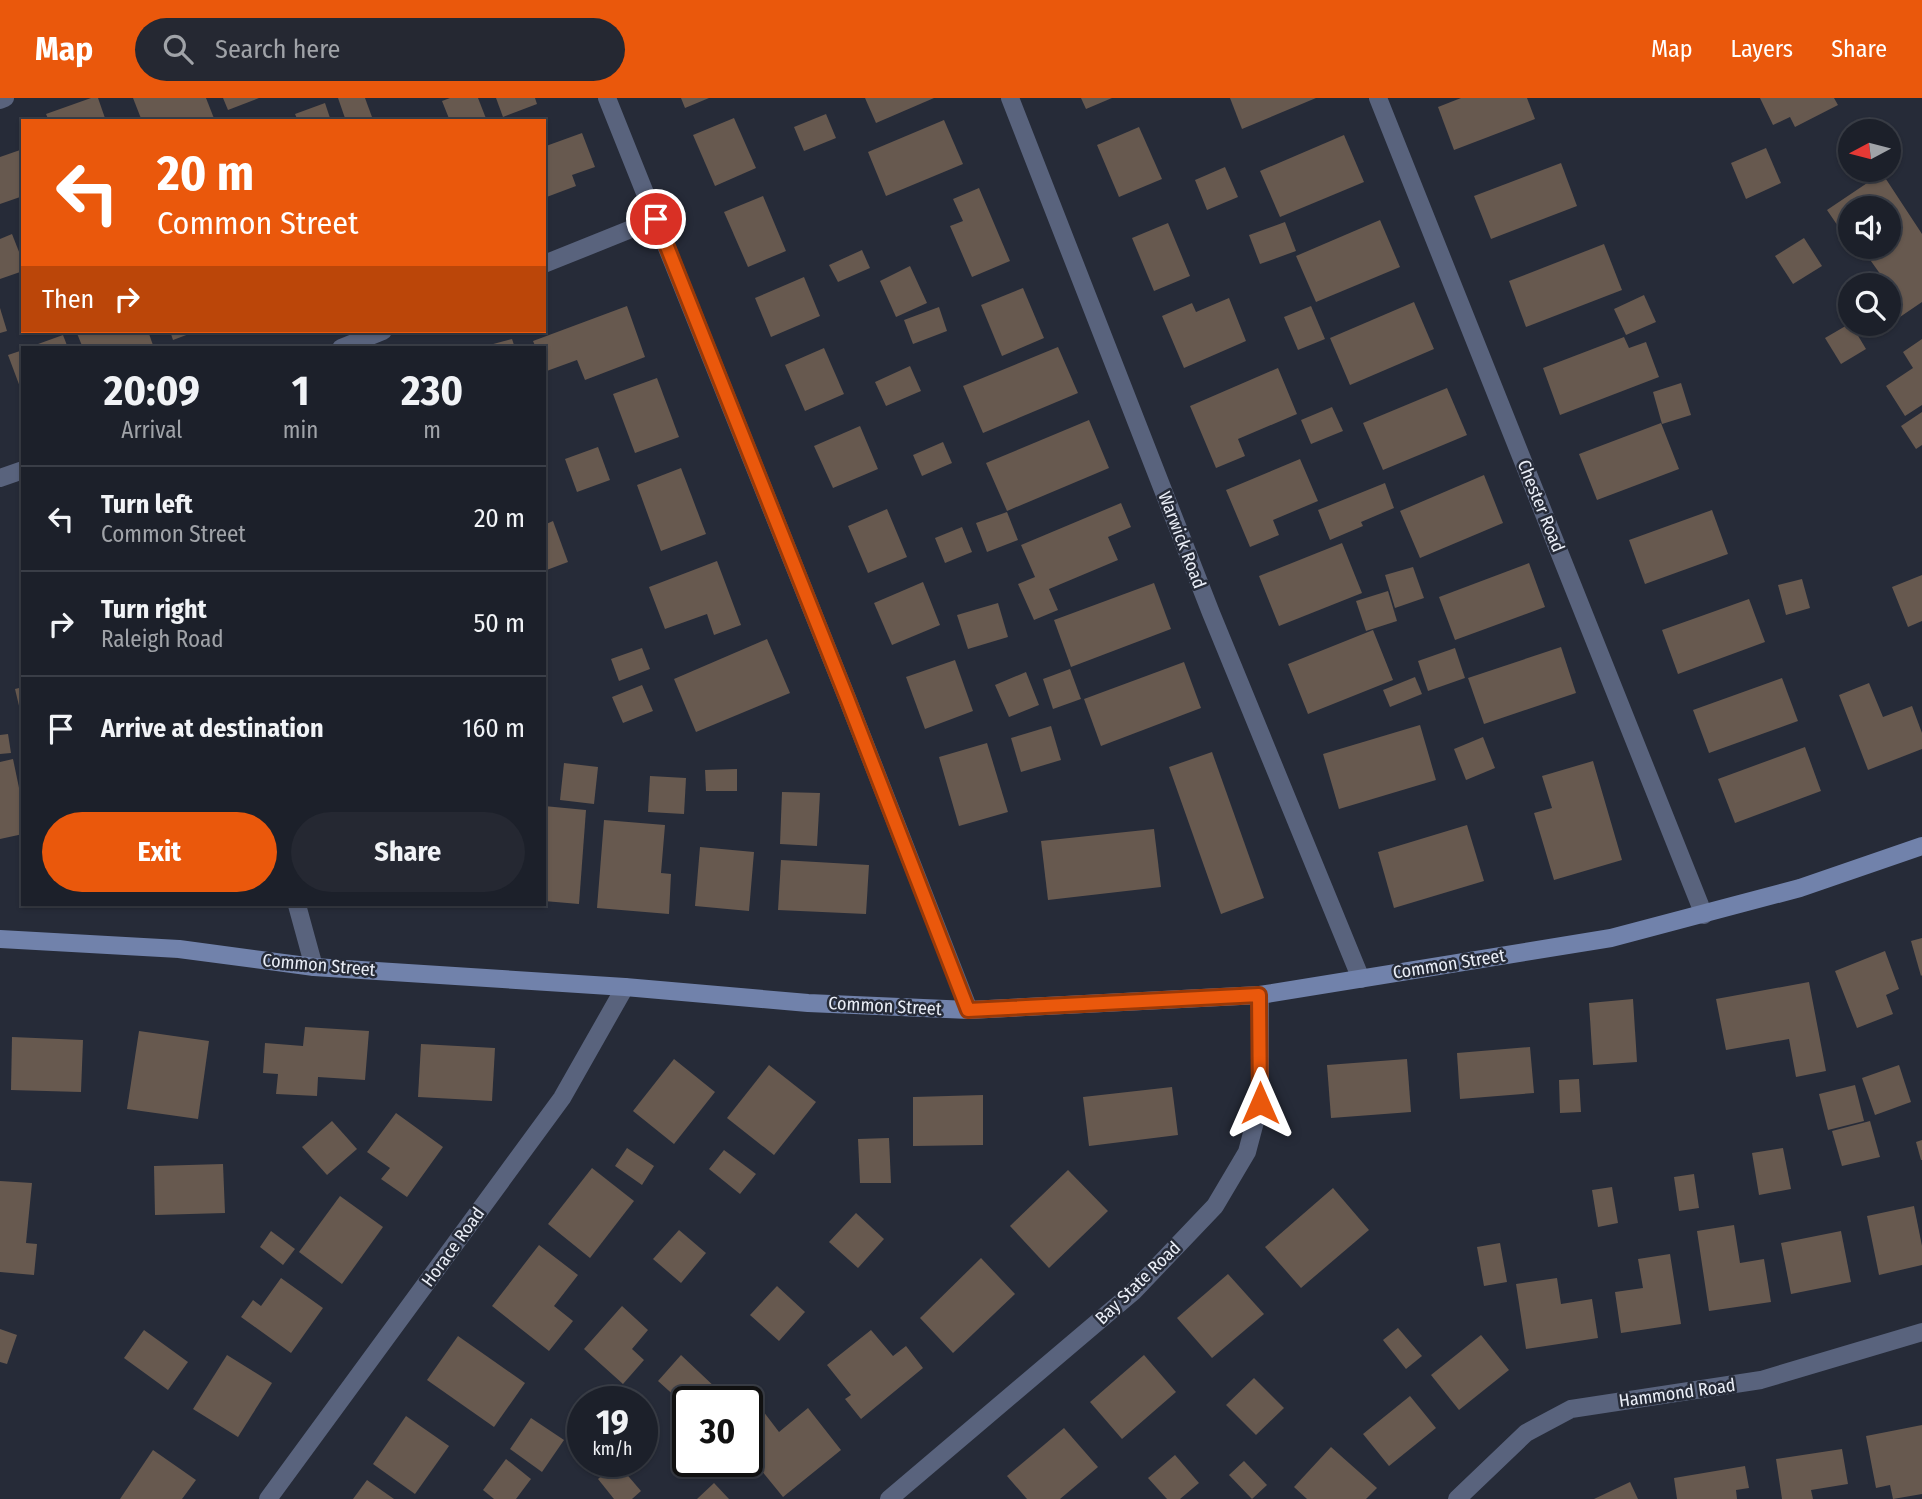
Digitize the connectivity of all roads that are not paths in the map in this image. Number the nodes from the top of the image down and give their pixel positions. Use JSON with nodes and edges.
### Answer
{"nodes":[{"id":1,"x":5,"y":98,"type":"edge"},
{"id":2,"x":607,"y":98,"type":"edge"},
{"id":3,"x":1010,"y":98,"type":"edge"},
{"id":4,"x":1378,"y":98,"type":"edge"},
{"id":5,"x":0,"y":100,"type":"edge"},
{"id":6,"x":656,"y":219,"type":"junction"},
{"id":7,"x":546,"y":263,"type":"edge"},
{"id":8,"x":378,"y":333,"type":"edge"},
{"id":9,"x":346,"y":346,"type":"edge"},
{"id":10,"x":21,"y":471,"type":"edge"},
{"id":11,"x":0,"y":478,"type":"edge"},
{"id":12,"x":1922,"y":846,"type":"edge"},
{"id":13,"x":297,"y":906,"type":"edge"},
{"id":14,"x":1704,"y":915,"type":"junction"},
{"id":15,"x":0,"y":939,"type":"edge"},
{"id":16,"x":314,"y":967,"type":"junction"},
{"id":17,"x":1361,"y":979,"type":"junction"},
{"id":18,"x":625,"y":987,"type":"junction"},
{"id":19,"x":1259,"y":995,"type":"junction"},
{"id":20,"x":968,"y":1010,"type":"junction"},
{"id":21,"x":1922,"y":1332,"type":"edge"},
{"id":22,"x":268,"y":1499,"type":"edge"},
{"id":23,"x":889,"y":1499,"type":"edge"},
{"id":24,"x":1457,"y":1499,"type":"edge"}],
"edges":[{"from":1,"to":5,"type":"street"},
{"from":2,"to":6,"type":"street"},
{"from":3,"to":17,"type":"street","name":"Warwick Road"},
{"from":4,"to":14,"type":"street","name":"Chester Road"},
{"from":6,"to":7,"type":"street"},
{"from":6,"to":20,"type":"street"},
{"from":8,"to":9,"type":"street"},
{"from":10,"to":11,"type":"street"},
{"from":12,"to":14,"type":"main road","name":"Common Street"},
{"from":13,"to":16,"type":"street"},
{"from":14,"to":17,"type":"main road","name":"Common Street"},
{"from":15,"to":16,"type":"main road","name":"Common Street"},
{"from":16,"to":18,"type":"main road","name":"Common Street"},
{"from":17,"to":19,"type":"main road","name":"Common Street"},
{"from":18,"to":20,"type":"main road","name":"Common Street"},
{"from":18,"to":22,"type":"street","name":"Horace Road"},
{"from":19,"to":20,"type":"main road","name":"Common Street"},
{"from":19,"to":23,"type":"street","name":"Bay State Road"},
{"from":21,"to":24,"type":"street","name":"Hammond Road"}]}
